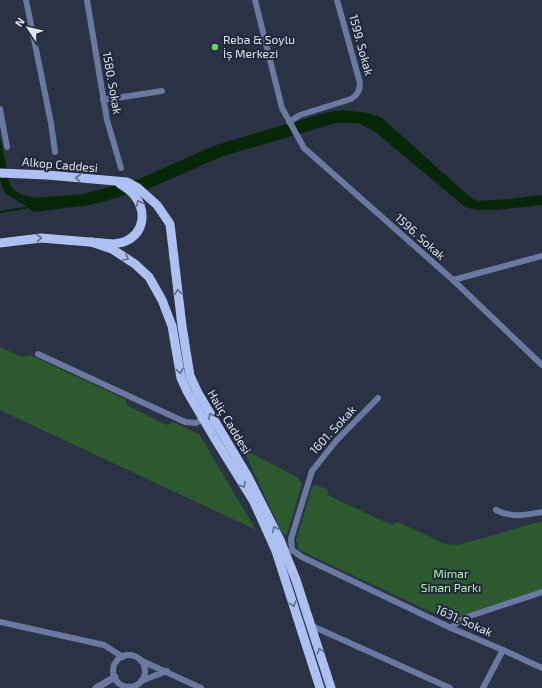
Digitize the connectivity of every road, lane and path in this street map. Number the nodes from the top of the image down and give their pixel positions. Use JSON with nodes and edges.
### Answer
{"nodes":[{"id":1,"x":26,"y":0,"type":"edge"},
{"id":2,"x":86,"y":0,"type":"edge"},
{"id":3,"x":256,"y":0,"type":"edge"},
{"id":4,"x":337,"y":0,"type":"edge"},
{"id":5,"x":162,"y":91,"type":"dead end"},
{"id":6,"x":103,"y":100,"type":"junction"},
{"id":7,"x":0,"y":109,"type":"edge"},
{"id":8,"x":289,"y":122,"type":"junction"},
{"id":9,"x":7,"y":147,"type":"dead end"},
{"id":10,"x":55,"y":152,"type":"dead end"},
{"id":11,"x":121,"y":168,"type":"dead end"},
{"id":12,"x":0,"y":173,"type":"edge"},
{"id":13,"x":117,"y":182,"type":"junction"},
{"id":14,"x":91,"y":242,"type":"junction"},
{"id":15,"x":0,"y":243,"type":"edge"},
{"id":16,"x":542,"y":256,"type":"edge"},
{"id":17,"x":453,"y":280,"type":"junction"},
{"id":18,"x":38,"y":354,"type":"dead end"},
{"id":19,"x":542,"y":365,"type":"edge"},
{"id":20,"x":378,"y":398,"type":"dead end"},
{"id":21,"x":203,"y":419,"type":"junction"},
{"id":22,"x":496,"y":510,"type":"dead end"},
{"id":23,"x":542,"y":512,"type":"edge"},
{"id":24,"x":286,"y":555,"type":"junction"},
{"id":25,"x":542,"y":592,"type":"edge"},
{"id":26,"x":0,"y":622,"type":"edge"},
{"id":27,"x":312,"y":626,"type":"junction"},
{"id":28,"x":452,"y":628,"type":"junction"},
{"id":29,"x":503,"y":650,"type":"junction"},
{"id":30,"x":123,"y":657,"type":"junction"},
{"id":31,"x":140,"y":660,"type":"junction"},
{"id":32,"x":542,"y":668,"type":"edge"},
{"id":33,"x":167,"y":671,"type":"junction"},
{"id":34,"x":115,"y":677,"type":"junction"},
{"id":35,"x":141,"y":682,"type":"junction"},
{"id":36,"x":128,"y":687,"type":"edge"},
{"id":37,"x":96,"y":688,"type":"edge"},
{"id":38,"x":201,"y":688,"type":"edge"},
{"id":39,"x":320,"y":688,"type":"edge"},
{"id":40,"x":331,"y":688,"type":"edge"},
{"id":41,"x":450,"y":688,"type":"edge"},
{"id":42,"x":483,"y":688,"type":"edge"}],
"edges":[{"from":1,"to":10,"type":"street"},
{"from":2,"to":6,"type":"street","name":"1580. Sokak"},
{"from":3,"to":8,"type":"street","name":"1596. Sokak"},
{"from":4,"to":8,"type":"street","name":"1599. Sokak"},
{"from":5,"to":6,"type":"street"},
{"from":6,"to":11,"type":"street","name":"1580. Sokak"},
{"from":7,"to":9,"type":"street"},
{"from":8,"to":17,"type":"street","name":"1596. Sokak"},
{"from":13,"to":12,"type":"main road","name":"Alkop Caddesi","one_way":true},
{"from":14,"to":13,"type":"main road","one_way":true},
{"from":24,"to":13,"type":"main road","name":"Haliç Caddesi","one_way":true},
{"from":15,"to":14,"type":"main road","one_way":true},
{"from":14,"to":21,"type":"main road","name":"Haliç Caddesi","one_way":true},
{"from":16,"to":17,"type":"street"},
{"from":17,"to":19,"type":"street","name":"1596. Sokak"},
{"from":18,"to":21,"type":"street"},
{"from":20,"to":24,"type":"street","name":"1601. Sokak"},
{"from":21,"to":24,"type":"main road","name":"Haliç Caddesi","one_way":true},
{"from":22,"to":23,"type":"street"},
{"from":24,"to":27,"type":"main road","name":"Haliç Caddesi"},
{"from":24,"to":28,"type":"street","name":"1631. Sokak"},
{"from":24,"to":39,"type":"main road","name":"Haliç Caddesi","one_way":true},
{"from":25,"to":28,"type":"street"},
{"from":26,"to":30,"type":"street"},
{"from":40,"to":27,"type":"main road","name":"Haliç Caddesi","one_way":true},
{"from":27,"to":41,"type":"street"},
{"from":28,"to":29,"type":"street","name":"1631. Sokak"},
{"from":29,"to":32,"type":"street","name":"1631. Sokak"},
{"from":29,"to":42,"type":"street"},
{"from":30,"to":31,"type":"street"},
{"from":30,"to":34,"type":"street"},
{"from":31,"to":33,"type":"street"},
{"from":31,"to":35,"type":"street"},
{"from":33,"to":35,"type":"street"},
{"from":33,"to":38,"type":"street"},
{"from":34,"to":36,"type":"street"},
{"from":34,"to":37,"type":"street"},
{"from":35,"to":36,"type":"street"}]}
